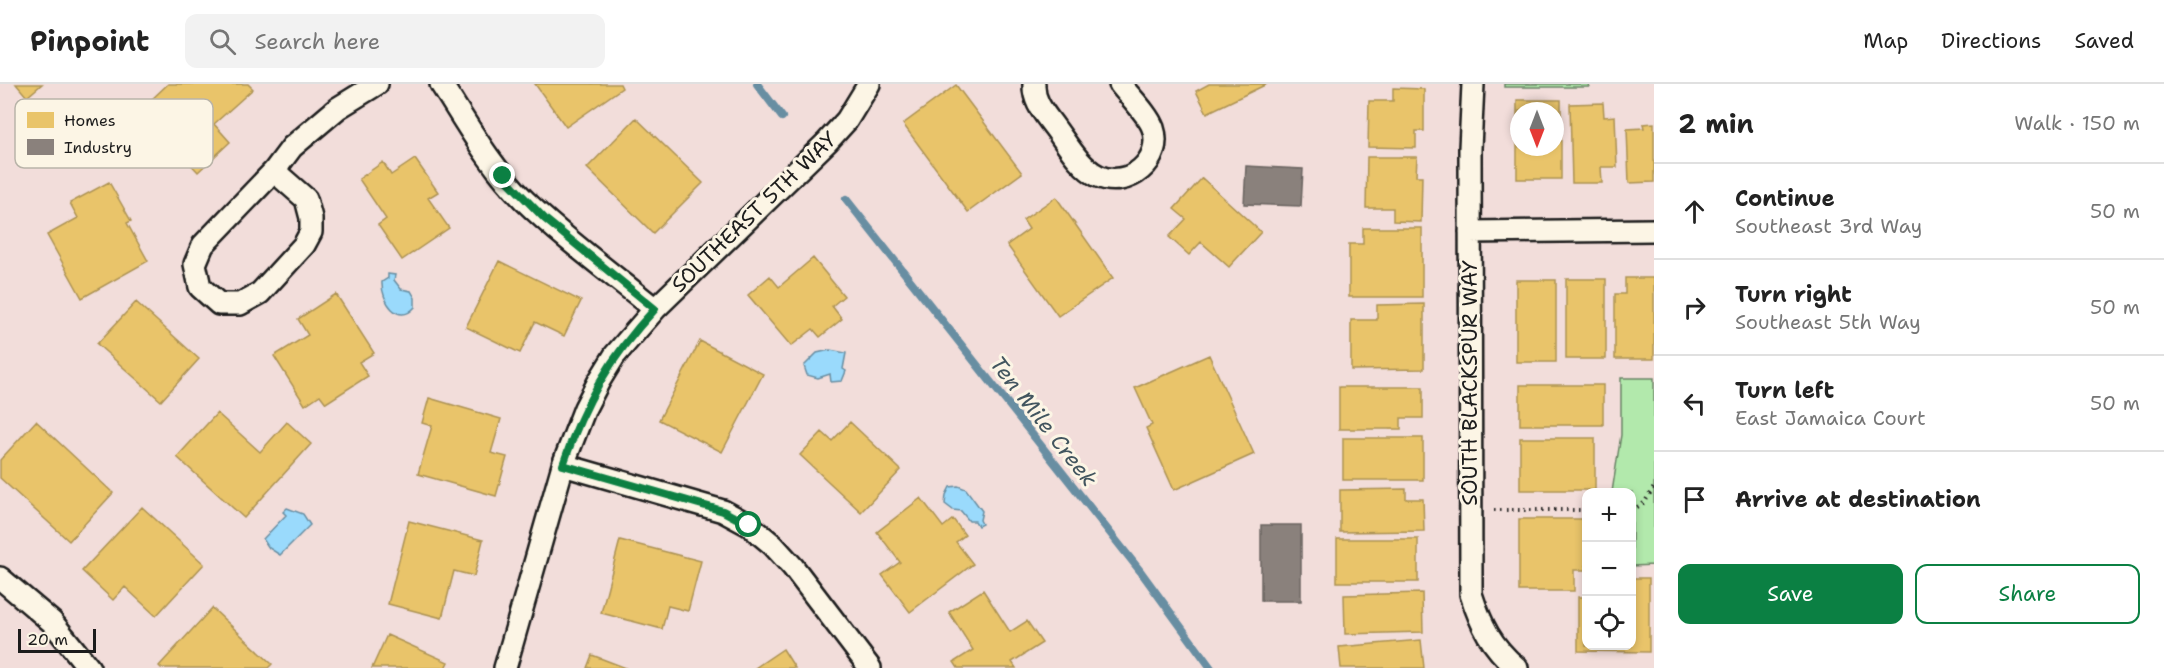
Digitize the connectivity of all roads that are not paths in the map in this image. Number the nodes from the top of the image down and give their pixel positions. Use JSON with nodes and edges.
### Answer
{"nodes":[{"id":1,"x":377,"y":84,"type":"edge"},
{"id":2,"x":441,"y":84,"type":"edge"},
{"id":3,"x":869,"y":84,"type":"edge"},
{"id":4,"x":1034,"y":84,"type":"edge"},
{"id":5,"x":1120,"y":84,"type":"edge"},
{"id":6,"x":1473,"y":84,"type":"edge"},
{"id":7,"x":274,"y":171,"type":"junction"},
{"id":8,"x":1654,"y":230,"type":"edge"},
{"id":9,"x":1470,"y":232,"type":"junction"},
{"id":10,"x":655,"y":309,"type":"junction"},
{"id":11,"x":563,"y":465,"type":"junction"},
{"id":12,"x":0,"y":578,"type":"edge"},
{"id":13,"x":89,"y":668,"type":"edge"},
{"id":14,"x":505,"y":668,"type":"edge"},
{"id":15,"x":870,"y":668,"type":"edge"},
{"id":16,"x":1517,"y":668,"type":"edge"}],
"edges":[{"from":1,"to":7,"type":"street"},
{"from":2,"to":10,"type":"street"},
{"from":3,"to":10,"type":"street","name":"SOUTHEAST 5TH WAY"},
{"from":4,"to":5,"type":"street"},
{"from":6,"to":9,"type":"street","name":"SOUTH BLACKSPUR WAY"},
{"from":7,"to":7,"type":"street"},
{"from":8,"to":9,"type":"street"},
{"from":9,"to":16,"type":"street","name":"SOUTH BLACKSPUR WAY"},
{"from":10,"to":11,"type":"street","name":"SOUTHEAST 5TH WAY"},
{"from":11,"to":14,"type":"street","name":"SOUTHEAST 5TH WAY"},
{"from":11,"to":15,"type":"street"},
{"from":12,"to":13,"type":"street"}]}
